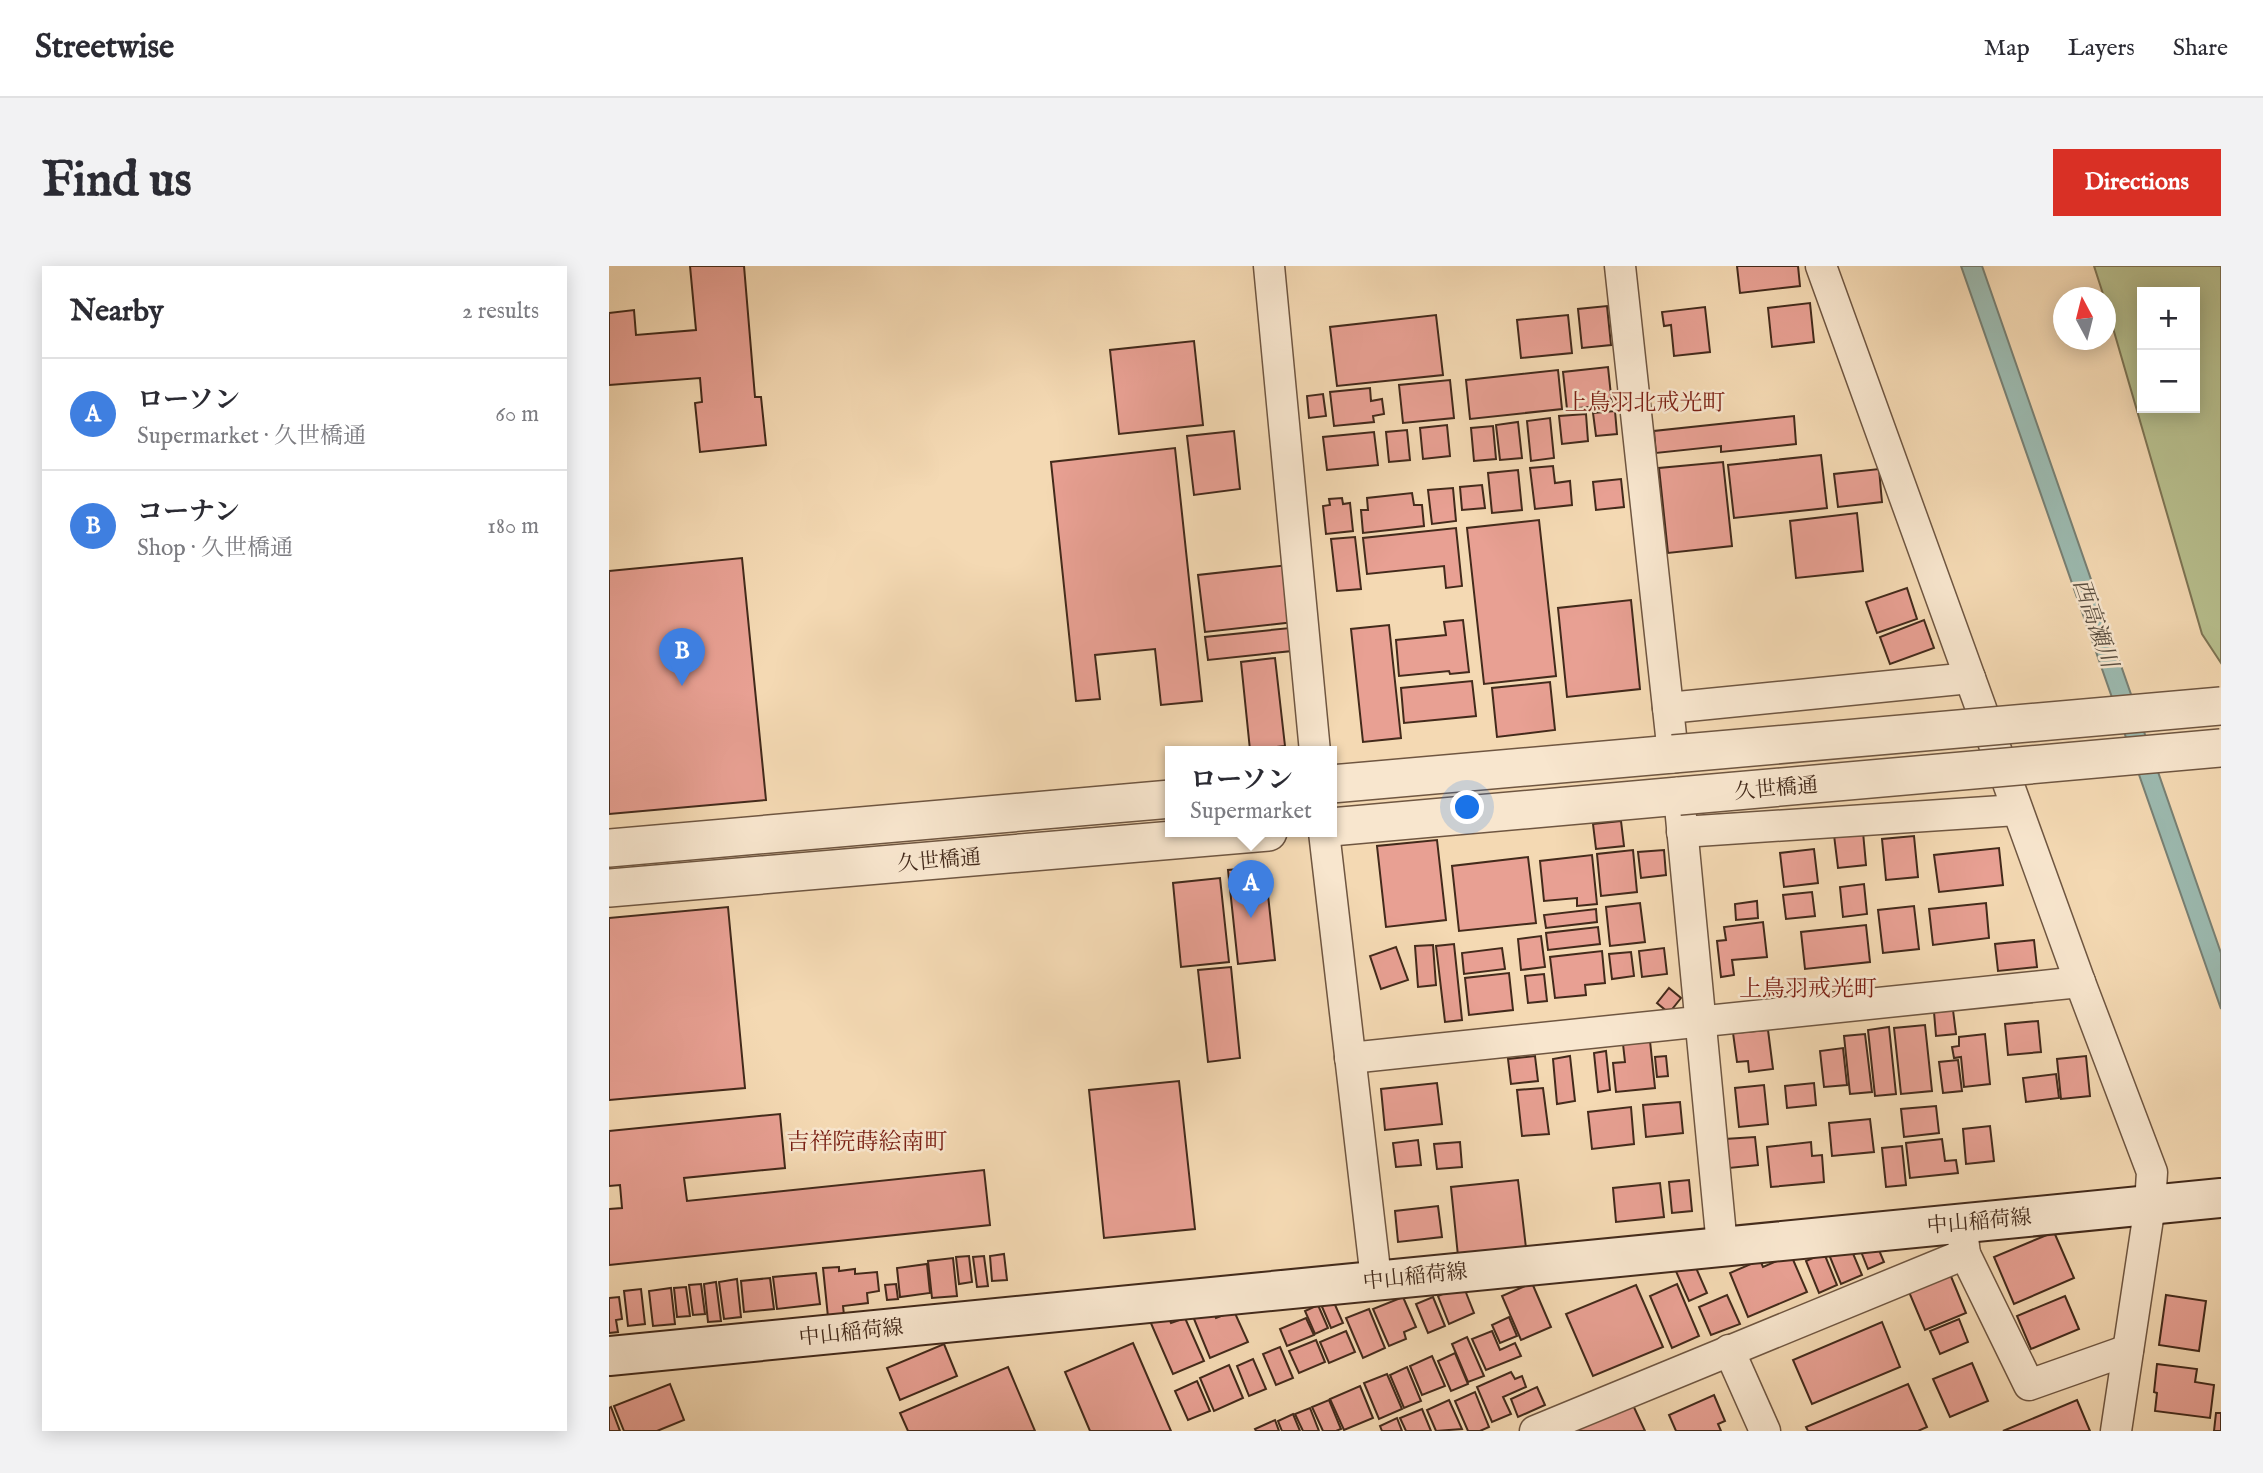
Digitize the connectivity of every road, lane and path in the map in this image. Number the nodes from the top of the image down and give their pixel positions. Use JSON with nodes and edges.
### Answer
{"nodes":[{"id":1,"x":1269,"y":266,"type":"edge"},
{"id":2,"x":1620,"y":266,"type":"edge"},
{"id":3,"x":1821,"y":266,"type":"edge"},
{"id":4,"x":1970,"y":678,"type":"junction"},
{"id":5,"x":2221,"y":706,"type":"edge"},
{"id":6,"x":1668,"y":708,"type":"junction"},
{"id":7,"x":1314,"y":746,"type":"edge"},
{"id":8,"x":2221,"y":748,"type":"edge"},
{"id":9,"x":1673,"y":754,"type":"junction"},
{"id":10,"x":1337,"y":784,"type":"edge"},
{"id":11,"x":1165,"y":800,"type":"edge"},
{"id":12,"x":2017,"y":810,"type":"junction"},
{"id":13,"x":1681,"y":814,"type":"junction"},
{"id":14,"x":1337,"y":827,"type":"edge"},
{"id":15,"x":1209,"y":837,"type":"edge"},
{"id":16,"x":1325,"y":837,"type":"edge"},
{"id":17,"x":609,"y":848,"type":"edge"},
{"id":18,"x":609,"y":888,"type":"edge"},
{"id":19,"x":2080,"y":982,"type":"junction"},
{"id":20,"x":1701,"y":1023,"type":"junction"},
{"id":21,"x":1350,"y":1058,"type":"junction"},
{"id":22,"x":2217,"y":1198,"type":"edge"},
{"id":23,"x":2150,"y":1205,"type":"junction"},
{"id":24,"x":1963,"y":1238,"type":"junction"},
{"id":25,"x":1722,"y":1246,"type":"junction"},
{"id":26,"x":1376,"y":1279,"type":"junction"},
{"id":27,"x":1729,"y":1350,"type":"junction"},
{"id":28,"x":2128,"y":1350,"type":"junction"},
{"id":29,"x":609,"y":1356,"type":"edge"},
{"id":30,"x":1542,"y":1430,"type":"edge"},
{"id":31,"x":1765,"y":1431,"type":"edge"},
{"id":32,"x":2116,"y":1431,"type":"edge"}],
"edges":[{"from":1,"to":7,"type":"street"},
{"from":2,"to":6,"type":"street"},
{"from":3,"to":4,"type":"street"},
{"from":4,"to":6,"type":"street"},
{"from":4,"to":12,"type":"street"},
{"from":5,"to":9,"type":"street","name":"久世橋通","bridge":true},
{"from":6,"to":9,"type":"street"},
{"from":8,"to":13,"type":"street","name":"久世橋通","bridge":true},
{"from":9,"to":10,"type":"street","name":"久世橋通"},
{"from":11,"to":17,"type":"street","name":"久世橋通"},
{"from":12,"to":13,"type":"street"},
{"from":12,"to":19,"type":"street"},
{"from":13,"to":14,"type":"street","name":"久世橋通"},
{"from":13,"to":20,"type":"street"},
{"from":15,"to":18,"type":"street","name":"久世橋通"},
{"from":16,"to":21,"type":"street"},
{"from":19,"to":20,"type":"street"},
{"from":19,"to":23,"type":"street"},
{"from":20,"to":21,"type":"street"},
{"from":20,"to":25,"type":"street"},
{"from":21,"to":26,"type":"street"},
{"from":22,"to":23,"type":"main road","name":"中山稲荷線"},
{"from":23,"to":24,"type":"main road","name":"中山稲荷線"},
{"from":23,"to":28,"type":"street"},
{"from":24,"to":25,"type":"main road","name":"中山稲荷線"},
{"from":24,"to":27,"type":"street"},
{"from":24,"to":28,"type":"street"},
{"from":25,"to":26,"type":"main road","name":"中山稲荷線"},
{"from":26,"to":29,"type":"main road","name":"中山稲荷線"},
{"from":27,"to":30,"type":"street"},
{"from":27,"to":31,"type":"street"},
{"from":28,"to":32,"type":"street"}]}
